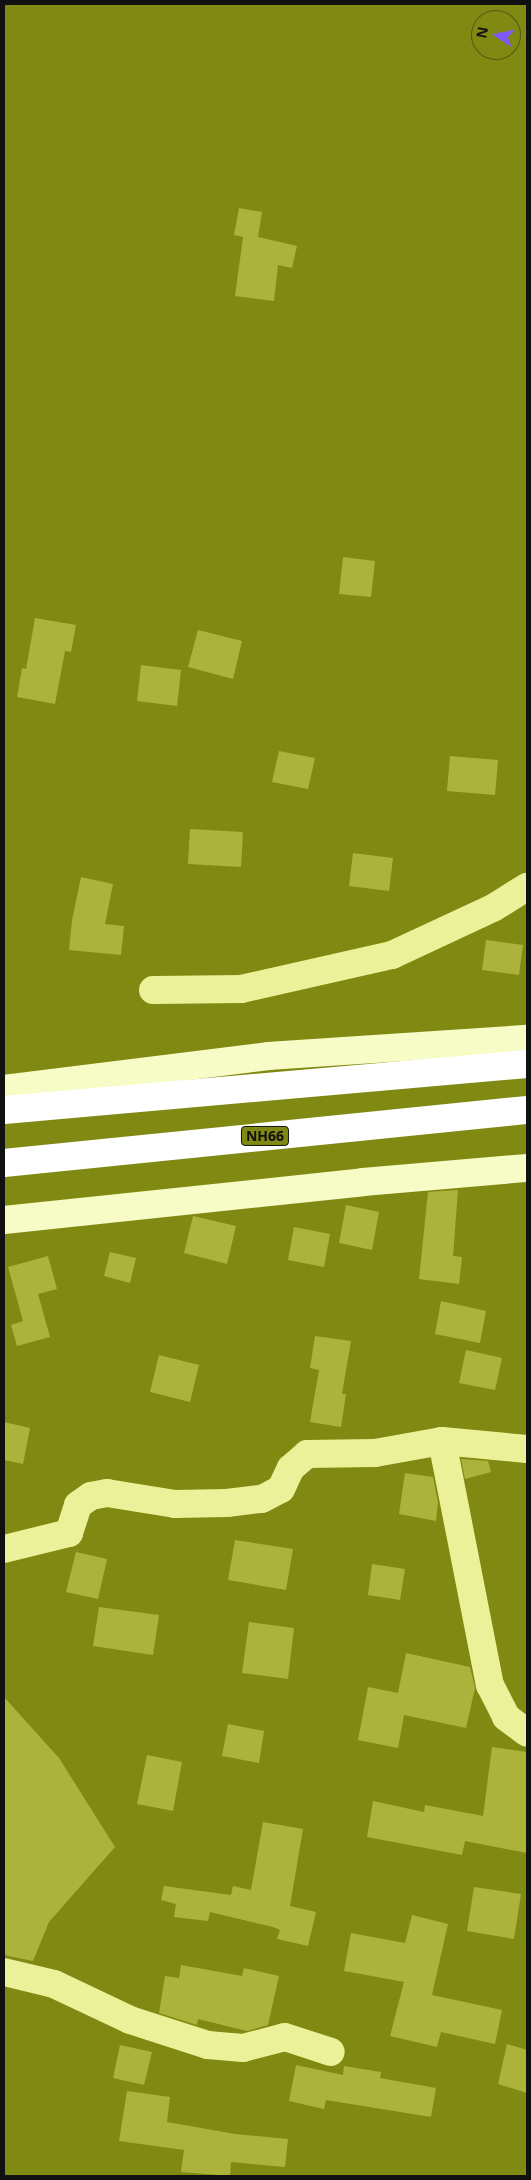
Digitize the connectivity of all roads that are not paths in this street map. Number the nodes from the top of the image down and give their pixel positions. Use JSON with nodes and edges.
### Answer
{"nodes":[{"id":1,"x":527,"y":886,"type":"edge"},
{"id":2,"x":153,"y":990,"type":"dead end"},
{"id":3,"x":527,"y":1039,"type":"edge"},
{"id":4,"x":527,"y":1064,"type":"edge"},
{"id":5,"x":4,"y":1089,"type":"edge"},
{"id":6,"x":4,"y":1110,"type":"edge"},
{"id":7,"x":527,"y":1110,"type":"edge"},
{"id":8,"x":4,"y":1163,"type":"edge"},
{"id":9,"x":527,"y":1168,"type":"edge"},
{"id":10,"x":4,"y":1220,"type":"edge"},
{"id":11,"x":442,"y":1441,"type":"junction"},
{"id":12,"x":527,"y":1449,"type":"edge"},
{"id":13,"x":4,"y":1549,"type":"edge"},
{"id":14,"x":527,"y":1732,"type":"edge"},
{"id":15,"x":4,"y":1972,"type":"edge"},
{"id":16,"x":331,"y":2052,"type":"dead end"}],
"edges":[{"from":1,"to":2,"type":"street"},
{"from":3,"to":5,"type":"street"},
{"from":4,"to":6,"type":"highway"},
{"from":7,"to":8,"type":"highway","number":"NH66"},
{"from":9,"to":10,"type":"street"},
{"from":11,"to":12,"type":"street"},
{"from":11,"to":13,"type":"street"},
{"from":11,"to":14,"type":"street"},
{"from":15,"to":16,"type":"street"}]}
